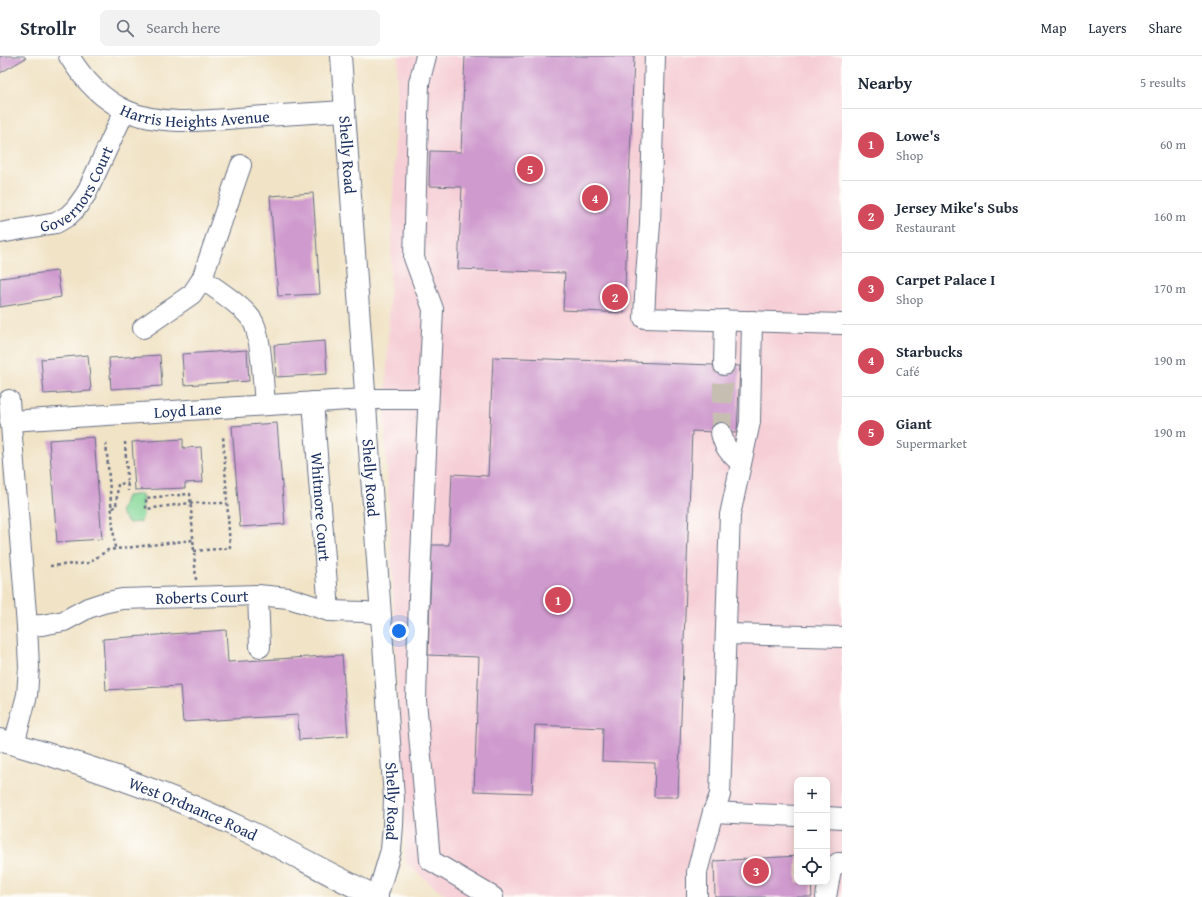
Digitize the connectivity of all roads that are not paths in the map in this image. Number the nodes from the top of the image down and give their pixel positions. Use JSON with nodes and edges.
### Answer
{"nodes":[{"id":1,"x":69,"y":56,"type":"edge"},
{"id":2,"x":341,"y":56,"type":"edge"},
{"id":3,"x":426,"y":56,"type":"edge"},
{"id":4,"x":654,"y":56,"type":"edge"},
{"id":5,"x":125,"y":110,"type":"junction"},
{"id":6,"x":344,"y":111,"type":"junction"},
{"id":7,"x":241,"y":165,"type":"dead end"},
{"id":8,"x":0,"y":233,"type":"edge"},
{"id":9,"x":202,"y":279,"type":"junction"},
{"id":10,"x":725,"y":320,"type":"junction"},
{"id":11,"x":752,"y":321,"type":"junction"},
{"id":12,"x":842,"y":324,"type":"edge"},
{"id":13,"x":143,"y":328,"type":"dead end"},
{"id":14,"x":724,"y":365,"type":"tunnel mouth"},
{"id":15,"x":365,"y":399,"type":"junction"},
{"id":16,"x":428,"y":399,"type":"junction"},
{"id":17,"x":8,"y":400,"type":"dead end"},
{"id":18,"x":313,"y":402,"type":"junction"},
{"id":19,"x":265,"y":405,"type":"junction"},
{"id":20,"x":10,"y":421,"type":"junction"},
{"id":21,"x":721,"y":432,"type":"tunnel mouth"},
{"id":22,"x":741,"y":463,"type":"junction"},
{"id":23,"x":258,"y":595,"type":"junction"},
{"id":24,"x":329,"y":611,"type":"junction"},
{"id":25,"x":380,"y":614,"type":"junction"},
{"id":26,"x":27,"y":626,"type":"junction"},
{"id":27,"x":726,"y":634,"type":"junction"},
{"id":28,"x":842,"y":637,"type":"edge"},
{"id":29,"x":260,"y":647,"type":"dead end"},
{"id":30,"x":7,"y":742,"type":"edge"},
{"id":31,"x":713,"y":812,"type":"junction"},
{"id":32,"x":794,"y":816,"type":"edge"},
{"id":33,"x":830,"y":817,"type":"edge"},
{"id":34,"x":842,"y":818,"type":"edge"},
{"id":35,"x":842,"y":863,"type":"edge"},
{"id":36,"x":377,"y":897,"type":"edge"},
{"id":37,"x":493,"y":897,"type":"edge"},
{"id":38,"x":697,"y":897,"type":"edge"},
{"id":39,"x":826,"y":897,"type":"edge"}],
"edges":[{"from":1,"to":5,"type":"street","name":"Harris Heights Avenue"},
{"from":2,"to":6,"type":"street","name":"Shelly Road"},
{"from":3,"to":16,"type":"street"},
{"from":4,"to":10,"type":"street"},
{"from":5,"to":6,"type":"street","name":"Harris Heights Avenue"},
{"from":5,"to":8,"type":"street","name":"Governors Court"},
{"from":6,"to":15,"type":"street","name":"Shelly Road"},
{"from":7,"to":9,"type":"street"},
{"from":9,"to":13,"type":"street"},
{"from":9,"to":19,"type":"street"},
{"from":10,"to":11,"type":"street"},
{"from":10,"to":14,"type":"street"},
{"from":11,"to":12,"type":"street"},
{"from":11,"to":22,"type":"street"},
{"from":15,"to":16,"type":"street","name":"Loyd Lane"},
{"from":15,"to":18,"type":"street","name":"Loyd Lane"},
{"from":15,"to":25,"type":"street","name":"Shelly Road"},
{"from":16,"to":37,"type":"street"},
{"from":17,"to":20,"type":"street"},
{"from":18,"to":19,"type":"street","name":"Loyd Lane"},
{"from":18,"to":24,"type":"street","name":"Whitmore Court"},
{"from":19,"to":20,"type":"street","name":"Loyd Lane"},
{"from":20,"to":26,"type":"street"},
{"from":21,"to":22,"type":"street"},
{"from":22,"to":27,"type":"street"},
{"from":23,"to":24,"type":"street","name":"Roberts Court"},
{"from":23,"to":26,"type":"street","name":"Roberts Court"},
{"from":23,"to":29,"type":"street"},
{"from":24,"to":25,"type":"street","name":"Roberts Court"},
{"from":25,"to":36,"type":"street","name":"Shelly Road"},
{"from":26,"to":30,"type":"street"},
{"from":27,"to":28,"type":"street"},
{"from":27,"to":31,"type":"street"},
{"from":30,"to":36,"type":"main road","name":"West Ordnance Road"},
{"from":31,"to":32,"type":"street"},
{"from":31,"to":38,"type":"street"},
{"from":33,"to":34,"type":"street"},
{"from":35,"to":39,"type":"street"}]}
